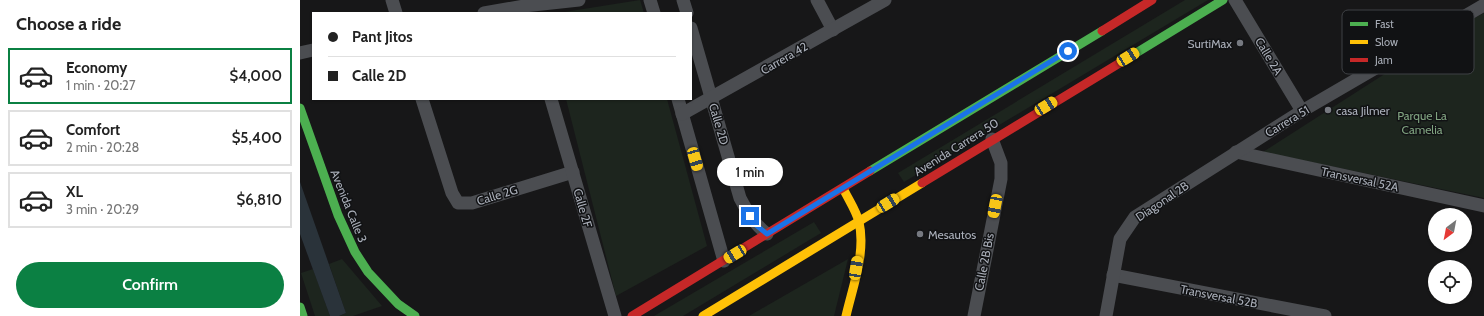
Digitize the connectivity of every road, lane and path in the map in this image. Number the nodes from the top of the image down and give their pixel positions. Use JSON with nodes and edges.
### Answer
{"nodes":[{"id":1,"x":392,"y":0,"type":"edge"},
{"id":2,"x":579,"y":0,"type":"edge"},
{"id":3,"x":650,"y":0,"type":"edge"},
{"id":4,"x":683,"y":0,"type":"edge"},
{"id":5,"x":817,"y":0,"type":"edge"},
{"id":6,"x":885,"y":0,"type":"edge"},
{"id":7,"x":1222,"y":0,"type":"edge"},
{"id":8,"x":1235,"y":0,"type":"edge"},
{"id":9,"x":1148,"y":1,"type":"edge"},
{"id":10,"x":1484,"y":5,"type":"edge"},
{"id":11,"x":524,"y":6,"type":"edge"},
{"id":12,"x":1474,"y":11,"type":"edge"},
{"id":13,"x":396,"y":12,"type":"edge"},
{"id":14,"x":490,"y":12,"type":"edge"},
{"id":15,"x":654,"y":12,"type":"edge"},
{"id":16,"x":687,"y":12,"type":"edge"},
{"id":17,"x":833,"y":30,"type":"junction"},
{"id":18,"x":692,"y":32,"type":"edge"},
{"id":19,"x":312,"y":50,"type":"edge"},
{"id":20,"x":300,"y":53,"type":"edge"},
{"id":21,"x":1366,"y":74,"type":"edge"},
{"id":22,"x":711,"y":99,"type":"junction"},
{"id":23,"x":422,"y":100,"type":"edge"},
{"id":24,"x":551,"y":100,"type":"edge"},
{"id":25,"x":678,"y":100,"type":"edge"},
{"id":26,"x":300,"y":108,"type":"edge"},
{"id":27,"x":1302,"y":111,"type":"junction"},
{"id":28,"x":682,"y":114,"type":"junction"},
{"id":29,"x":992,"y":139,"type":"junction"},
{"id":30,"x":1236,"y":152,"type":"junction"},
{"id":31,"x":573,"y":172,"type":"junction"},
{"id":32,"x":843,"y":188,"type":"junction"},
{"id":33,"x":1484,"y":206,"type":"edge"},
{"id":34,"x":859,"y":221,"type":"junction"},
{"id":35,"x":767,"y":234,"type":"junction"},
{"id":36,"x":724,"y":261,"type":"junction"},
{"id":37,"x":1113,"y":276,"type":"junction"},
{"id":38,"x":300,"y":307,"type":"edge"},
{"id":39,"x":303,"y":316,"type":"edge"},
{"id":40,"x":415,"y":316,"type":"edge"},
{"id":41,"x":615,"y":316,"type":"edge"},
{"id":42,"x":632,"y":316,"type":"edge"},
{"id":43,"x":703,"y":316,"type":"edge"},
{"id":44,"x":846,"y":316,"type":"edge"},
{"id":45,"x":974,"y":316,"type":"edge"},
{"id":46,"x":1106,"y":316,"type":"edge"},
{"id":47,"x":1324,"y":316,"type":"edge"}],
"edges":[{"from":1,"to":13,"type":"street"},
{"from":2,"to":11,"type":"street"},
{"from":3,"to":15,"type":"street"},
{"from":4,"to":16,"type":"street"},
{"from":5,"to":17,"type":"street"},
{"from":6,"to":17,"type":"street","name":"Carrera 42"},
{"from":7,"to":29,"type":"main road","name":"Avenida Carrera 50"},
{"from":8,"to":27,"type":"street","name":"Calle 2A"},
{"from":9,"to":32,"type":"main road","name":"Avenida Carrera 50"},
{"from":10,"to":12,"type":"street","name":"Carrera 51"},
{"from":11,"to":14,"type":"street"},
{"from":17,"to":22,"type":"street","name":"Carrera 42"},
{"from":18,"to":22,"type":"street","name":"Calle 2D"},
{"from":19,"to":20,"type":"street"},
{"from":21,"to":27,"type":"street","name":"Carrera 51"},
{"from":22,"to":28,"type":"street","name":"Carrera 42"},
{"from":22,"to":35,"type":"street","name":"Calle 2D"},
{"from":23,"to":31,"type":"street","name":"Calle 2G"},
{"from":24,"to":31,"type":"street","name":"Calle 2F"},
{"from":25,"to":28,"type":"street"},
{"from":26,"to":40,"type":"main road","name":"Avenida Calle 3"},
{"from":27,"to":30,"type":"street","name":"Carrera 51"},
{"from":28,"to":36,"type":"street"},
{"from":29,"to":34,"type":"main road","name":"Avenida Carrera 50"},
{"from":29,"to":45,"type":"street","name":"Calle 2B Bis"},
{"from":30,"to":33,"type":"street","name":"Transversal 52A"},
{"from":30,"to":37,"type":"street","name":"Diagonal 2B"},
{"from":31,"to":41,"type":"street","name":"Calle 2F"},
{"from":32,"to":34,"type":"main road"},
{"from":32,"to":35,"type":"main road","name":"Avenida Carrera 50"},
{"from":34,"to":43,"type":"main road","name":"Avenida Carrera 50"},
{"from":34,"to":44,"type":"main road"},
{"from":35,"to":36,"type":"main road","name":"Avenida Carrera 50"},
{"from":36,"to":42,"type":"main road","name":"Avenida Carrera 50"},
{"from":37,"to":46,"type":"street","name":"Diagonal 2B"},
{"from":37,"to":47,"type":"street","name":"Transversal 52B"},
{"from":38,"to":39,"type":"main road"}]}
